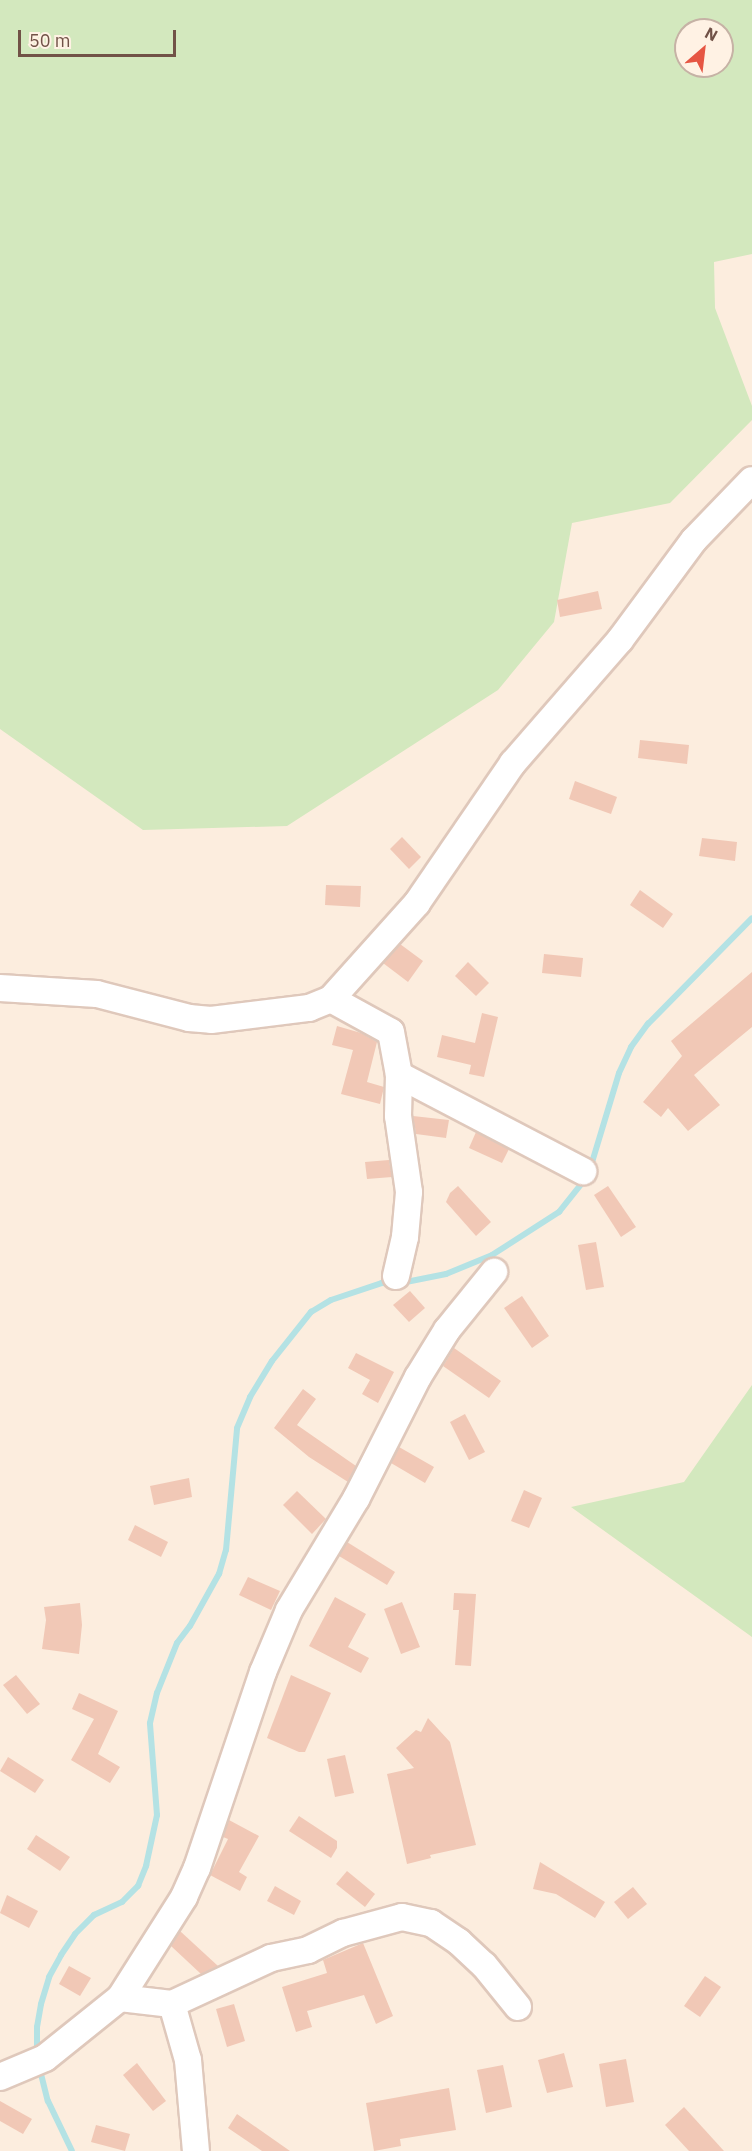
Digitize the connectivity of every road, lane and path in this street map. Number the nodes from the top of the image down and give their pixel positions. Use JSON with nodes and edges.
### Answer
{"nodes":[{"id":1,"x":752,"y":480,"type":"edge"},
{"id":2,"x":0,"y":988,"type":"edge"},
{"id":3,"x":331,"y":999,"type":"junction"},
{"id":4,"x":399,"y":1075,"type":"junction"},
{"id":5,"x":583,"y":1171,"type":"dead end"},
{"id":6,"x":494,"y":1272,"type":"dead end"},
{"id":7,"x":396,"y":1276,"type":"dead end"},
{"id":8,"x":120,"y":1998,"type":"junction"},
{"id":9,"x":172,"y":2004,"type":"junction"},
{"id":10,"x":518,"y":2007,"type":"dead end"},
{"id":11,"x":0,"y":2077,"type":"edge"},
{"id":12,"x":196,"y":2151,"type":"edge"}],
"edges":[{"from":1,"to":3,"type":"street"},
{"from":2,"to":3,"type":"street"},
{"from":3,"to":4,"type":"street"},
{"from":4,"to":5,"type":"street"},
{"from":4,"to":7,"type":"street"},
{"from":6,"to":8,"type":"street"},
{"from":8,"to":9,"type":"street"},
{"from":8,"to":11,"type":"street"},
{"from":9,"to":10,"type":"street"},
{"from":9,"to":12,"type":"street"}]}
